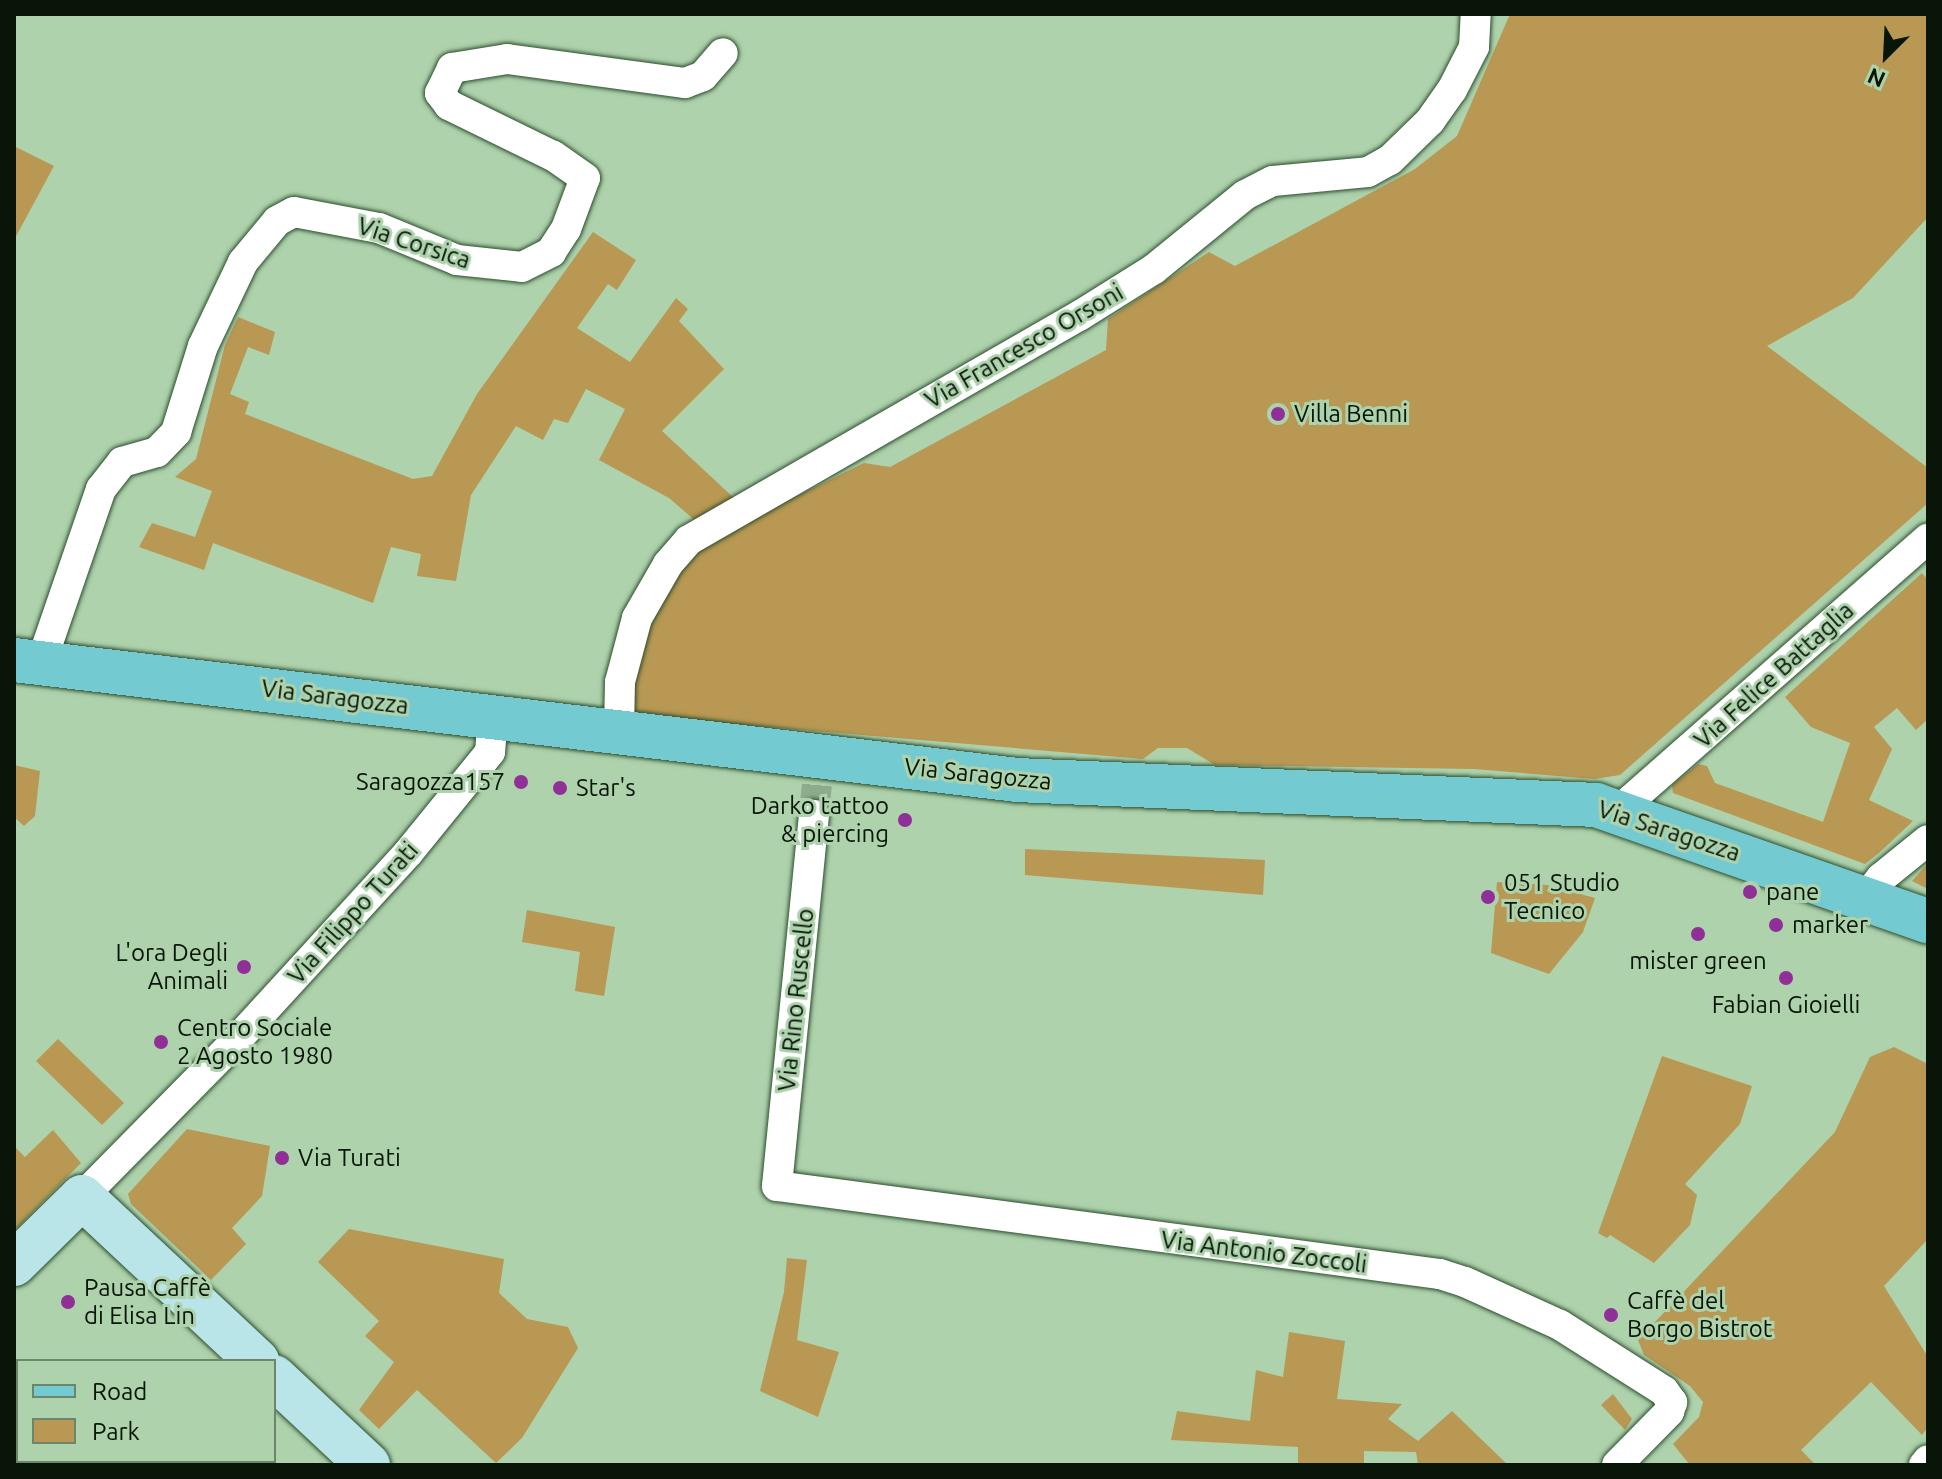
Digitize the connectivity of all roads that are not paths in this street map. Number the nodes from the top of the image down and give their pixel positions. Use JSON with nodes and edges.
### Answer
{"nodes":[{"id":1,"x":1476,"y":14,"type":"edge"},
{"id":2,"x":723,"y":53,"type":"dead end"},
{"id":3,"x":1928,"y":539,"type":"edge"},
{"id":4,"x":27,"y":661,"type":"edge"},
{"id":5,"x":493,"y":717,"type":"junction"},
{"id":6,"x":619,"y":730,"type":"junction"},
{"id":7,"x":1619,"y":810,"type":"junction"},
{"id":8,"x":814,"y":815,"type":"tunnel mouth"},
{"id":9,"x":1928,"y":840,"type":"edge"},
{"id":10,"x":1864,"y":899,"type":"junction"},
{"id":11,"x":1928,"y":921,"type":"edge"},
{"id":12,"x":777,"y":1186,"type":"joint"},
{"id":13,"x":82,"y":1197,"type":"junction"},
{"id":14,"x":14,"y":1264,"type":"edge"},
{"id":15,"x":255,"y":1359,"type":"edge"},
{"id":16,"x":276,"y":1379,"type":"edge"},
{"id":17,"x":1928,"y":1460,"type":"edge"},
{"id":18,"x":368,"y":1465,"type":"edge"},
{"id":19,"x":1617,"y":1465,"type":"edge"},
{"id":20,"x":1924,"y":1465,"type":"edge"}],
"edges":[{"from":1,"to":6,"type":"street","name":"Via Francesco Orsoni"},
{"from":2,"to":4,"type":"street","name":"Via Corsica"},
{"from":3,"to":7,"type":"street","name":"Via Felice Battaglia"},
{"from":4,"to":5,"type":"main road","name":"Via Saragozza"},
{"from":5,"to":6,"type":"main road","name":"Via Saragozza"},
{"from":5,"to":13,"type":"street","name":"Via Filippo Turati"},
{"from":6,"to":7,"type":"main road","name":"Via Saragozza"},
{"from":7,"to":10,"type":"main road","name":"Via Saragozza"},
{"from":8,"to":12,"type":"street","name":"Via Rino Ruscello"},
{"from":9,"to":10,"type":"street"},
{"from":10,"to":11,"type":"main road","name":"Via Saragozza"},
{"from":12,"to":19,"type":"street","name":"Via Antonio Zoccoli"},
{"from":13,"to":14,"type":"street","name":"Via Filippo Turati"},
{"from":13,"to":15,"type":"street"},
{"from":16,"to":18,"type":"street"},
{"from":17,"to":20,"type":"street"}]}
